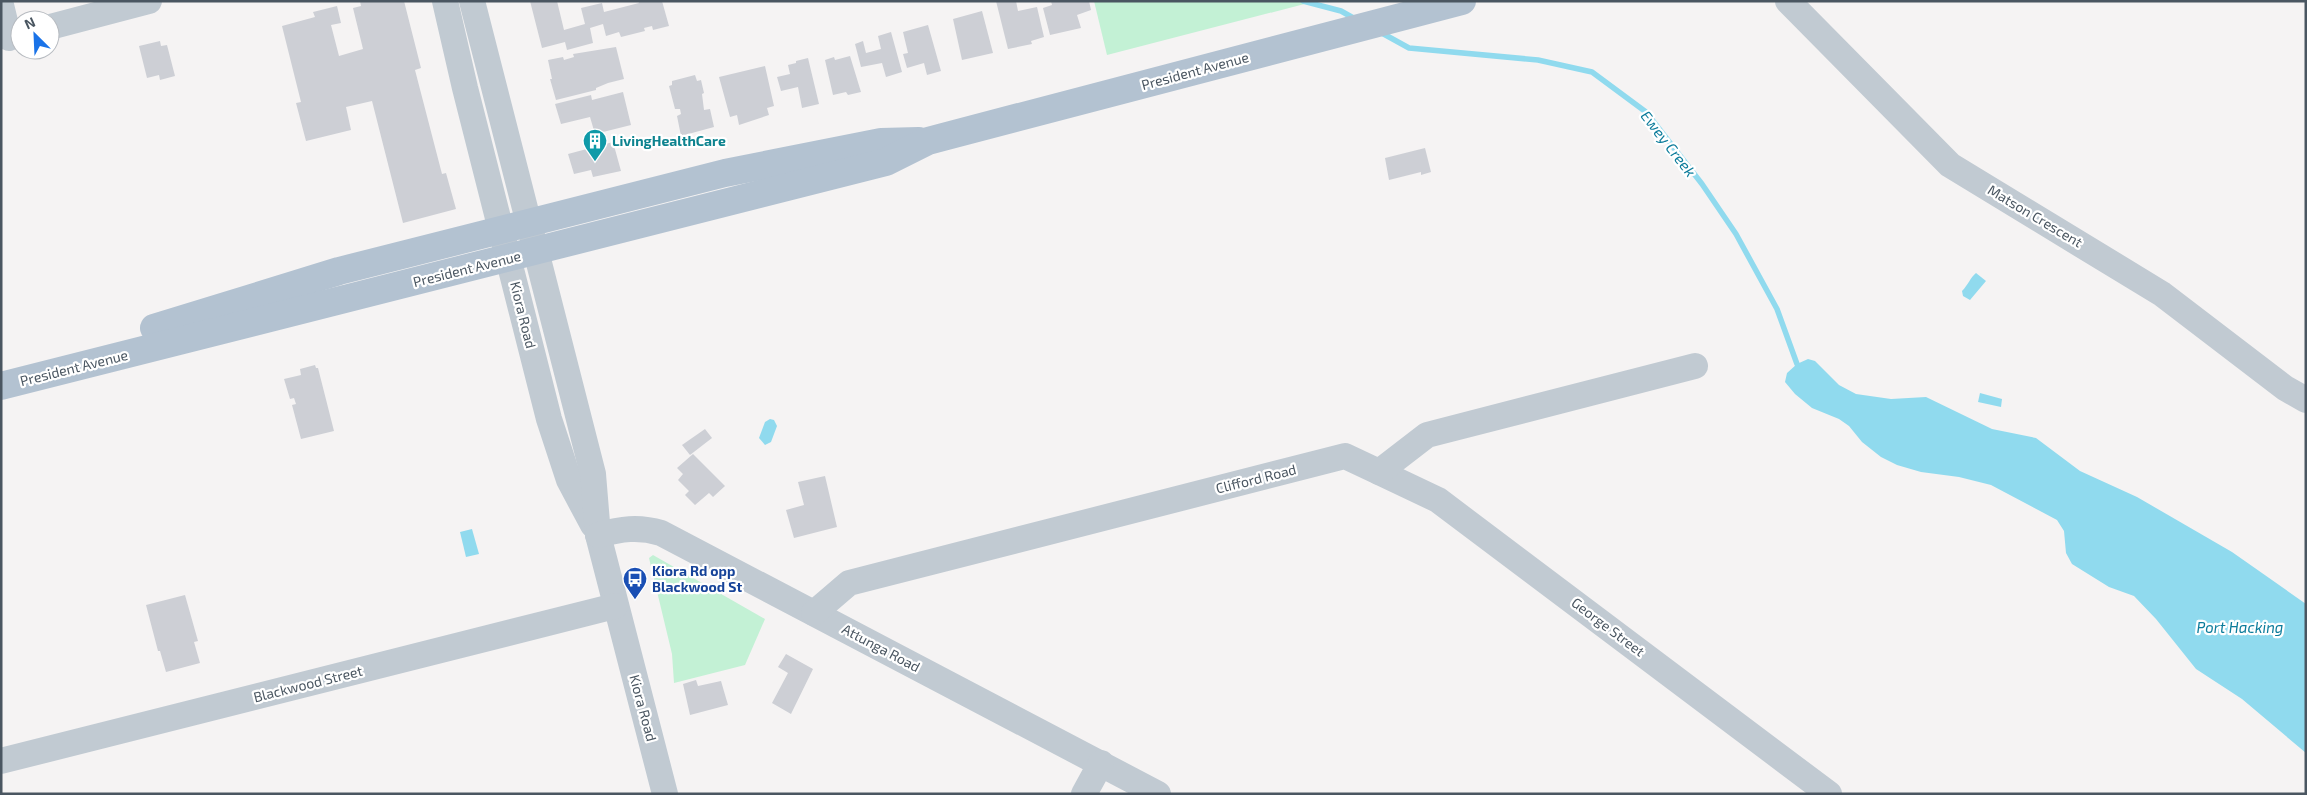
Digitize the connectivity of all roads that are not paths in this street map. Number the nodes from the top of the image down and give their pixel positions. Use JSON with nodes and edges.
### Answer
{"nodes":[{"id":1,"x":150,"y":1,"type":"edge"},
{"id":2,"x":446,"y":1,"type":"edge"},
{"id":3,"x":472,"y":1,"type":"edge"},
{"id":4,"x":1462,"y":1,"type":"edge"},
{"id":5,"x":1788,"y":1,"type":"edge"},
{"id":6,"x":1,"y":5,"type":"edge"},
{"id":7,"x":60,"y":24,"type":"edge"},
{"id":8,"x":10,"y":38,"type":"edge"},
{"id":9,"x":928,"y":141,"type":"junction"},
{"id":10,"x":530,"y":222,"type":"junction"},
{"id":11,"x":502,"y":229,"type":"junction"},
{"id":12,"x":537,"y":251,"type":"junction"},
{"id":13,"x":509,"y":258,"type":"junction"},
{"id":14,"x":1695,"y":366,"type":"dead end"},
{"id":15,"x":1,"y":367,"type":"edge"},
{"id":16,"x":1,"y":386,"type":"edge"},
{"id":17,"x":2306,"y":400,"type":"edge"},
{"id":18,"x":1379,"y":472,"type":"junction"},
{"id":19,"x":598,"y":535,"type":"junction"},
{"id":20,"x":615,"y":606,"type":"junction"},
{"id":21,"x":814,"y":613,"type":"junction"},
{"id":22,"x":1,"y":762,"type":"edge"},
{"id":23,"x":1101,"y":763,"type":"junction"},
{"id":24,"x":665,"y":794,"type":"edge"},
{"id":25,"x":1084,"y":794,"type":"edge"},
{"id":26,"x":1158,"y":794,"type":"edge"},
{"id":27,"x":1829,"y":794,"type":"edge"}],
"edges":[{"from":1,"to":7,"type":"street"},
{"from":2,"to":11,"type":"street","name":"Kiora Road"},
{"from":3,"to":10,"type":"street","name":"Kiora Road"},
{"from":4,"to":9,"type":"main road","name":"President Avenue"},
{"from":5,"to":17,"type":"street","name":"Matson Crescent"},
{"from":6,"to":8,"type":"street"},
{"from":9,"to":10,"type":"main road","name":"President Avenue"},
{"from":9,"to":12,"type":"main road","name":"President Avenue"},
{"from":10,"to":11,"type":"main road","name":"President Avenue"},
{"from":10,"to":12,"type":"street","name":"Kiora Road"},
{"from":11,"to":13,"type":"street","name":"Kiora Road"},
{"from":11,"to":15,"type":"main road","name":"President Avenue"},
{"from":12,"to":13,"type":"main road","name":"President Avenue"},
{"from":12,"to":19,"type":"street","name":"Kiora Road"},
{"from":13,"to":16,"type":"main road","name":"President Avenue"},
{"from":13,"to":19,"type":"street","name":"Kiora Road"},
{"from":14,"to":18,"type":"street"},
{"from":18,"to":21,"type":"street","name":"Clifford Road"},
{"from":18,"to":27,"type":"street","name":"George Street"},
{"from":19,"to":20,"type":"street","name":"Kiora Road"},
{"from":19,"to":21,"type":"street","name":"Attunga Road"},
{"from":20,"to":22,"type":"street","name":"Blackwood Street"},
{"from":20,"to":24,"type":"street","name":"Kiora Road"},
{"from":21,"to":23,"type":"street","name":"Attunga Road"},
{"from":23,"to":25,"type":"street"},
{"from":23,"to":26,"type":"street","name":"Attunga Road"}]}
